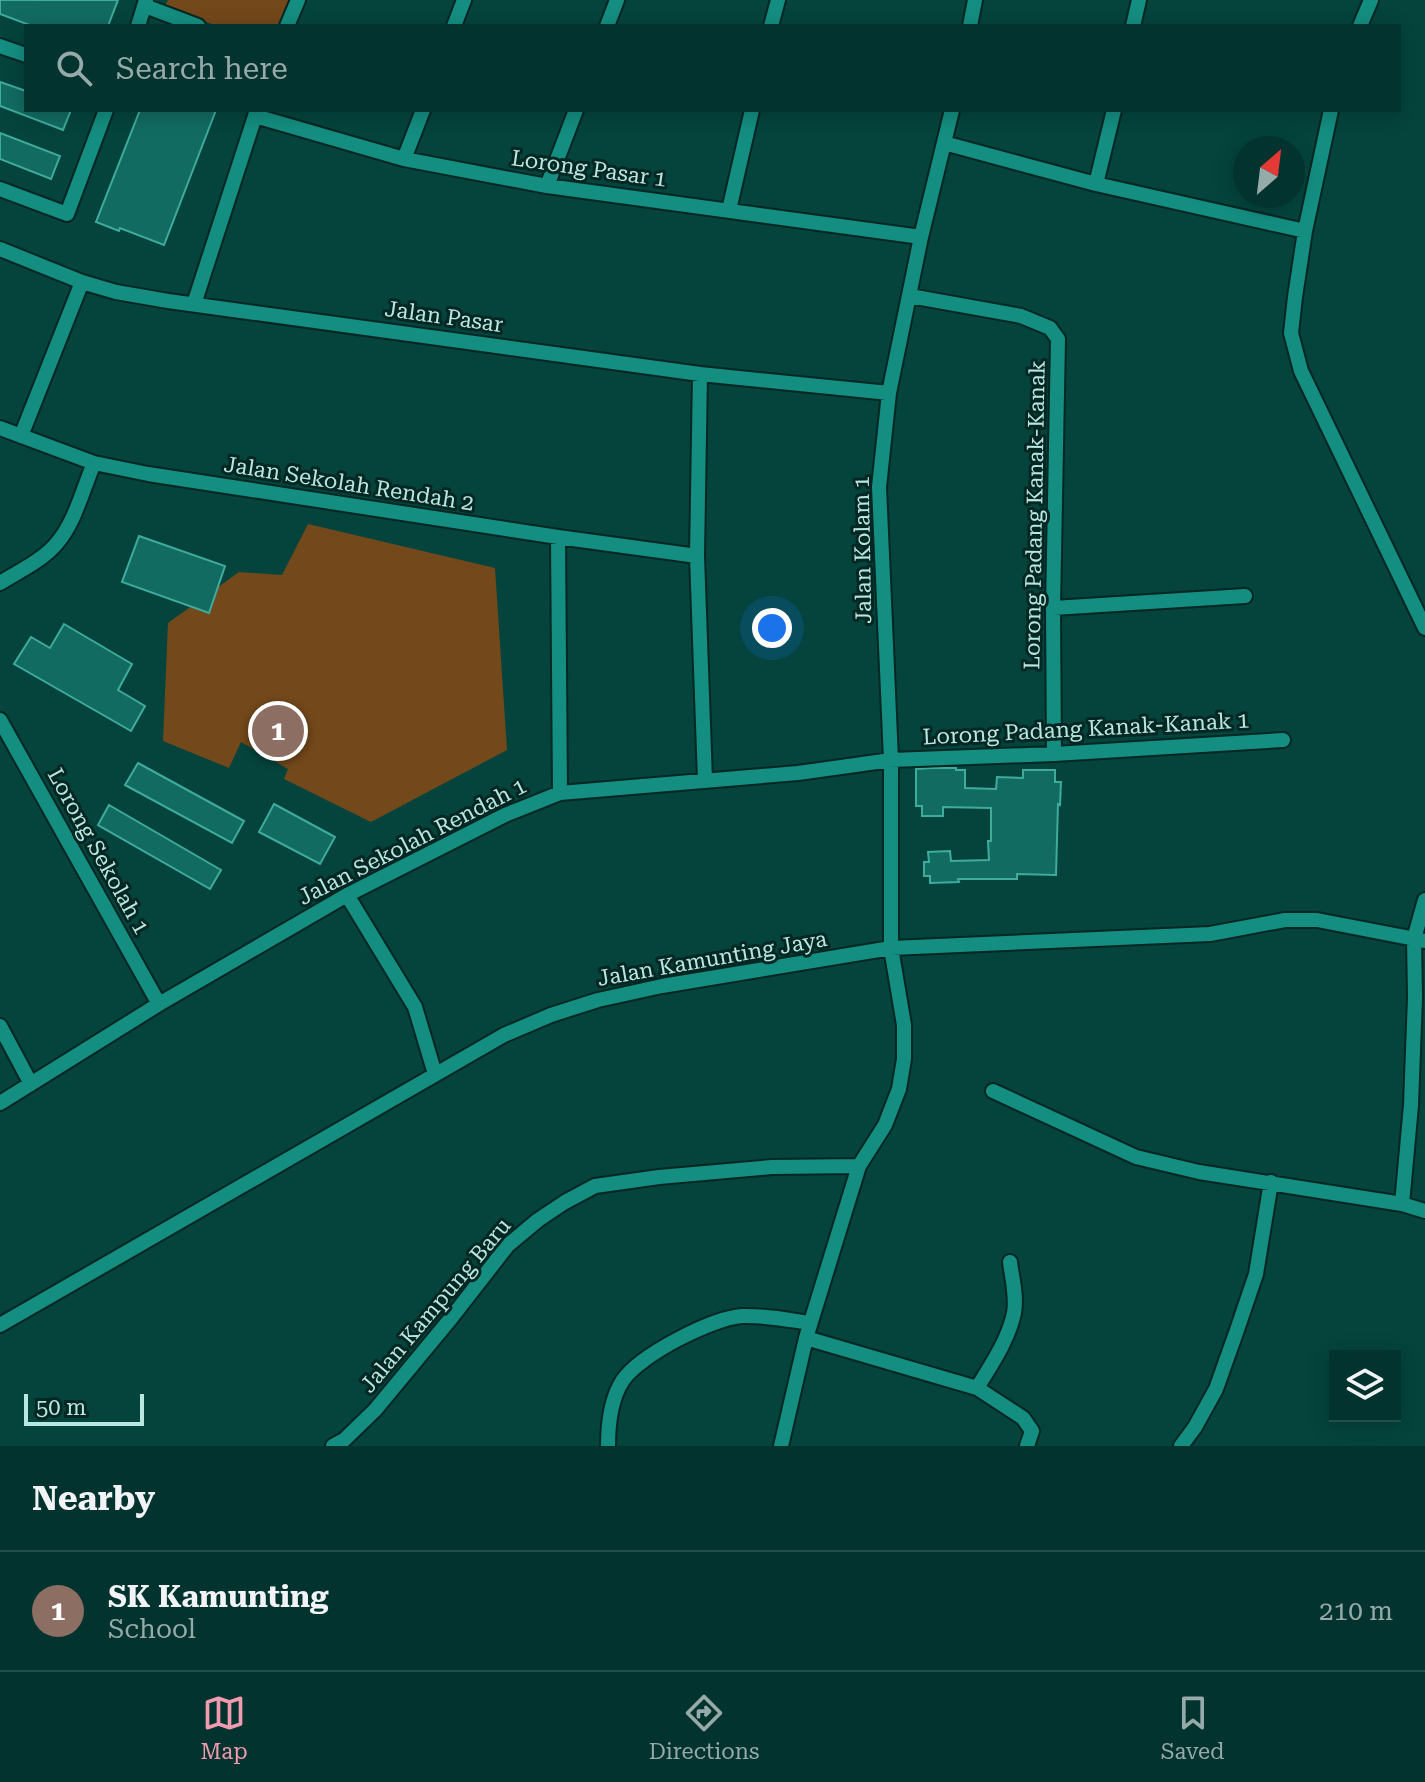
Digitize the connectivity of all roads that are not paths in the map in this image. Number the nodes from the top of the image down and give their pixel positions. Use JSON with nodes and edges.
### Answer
{"nodes":[{"id":1,"x":298,"y":0,"type":"edge"},
{"id":2,"x":464,"y":0,"type":"edge"},
{"id":3,"x":617,"y":0,"type":"edge"},
{"id":4,"x":778,"y":0,"type":"edge"},
{"id":5,"x":975,"y":0,"type":"edge"},
{"id":6,"x":1139,"y":0,"type":"edge"},
{"id":7,"x":1371,"y":0,"type":"edge"},
{"id":8,"x":146,"y":3,"type":"edge"},
{"id":9,"x":139,"y":24,"type":"edge"},
{"id":10,"x":193,"y":24,"type":"edge"},
{"id":11,"x":288,"y":24,"type":"edge"},
{"id":12,"x":455,"y":24,"type":"edge"},
{"id":13,"x":608,"y":24,"type":"edge"},
{"id":14,"x":772,"y":24,"type":"edge"},
{"id":15,"x":970,"y":24,"type":"edge"},
{"id":16,"x":1133,"y":24,"type":"edge"},
{"id":17,"x":1361,"y":24,"type":"edge"},
{"id":18,"x":0,"y":46,"type":"edge"},
{"id":19,"x":24,"y":54,"type":"edge"},
{"id":20,"x":105,"y":112,"type":"edge"},
{"id":21,"x":422,"y":112,"type":"edge"},
{"id":22,"x":575,"y":112,"type":"edge"},
{"id":23,"x":752,"y":112,"type":"edge"},
{"id":24,"x":952,"y":112,"type":"edge"},
{"id":25,"x":1114,"y":112,"type":"edge"},
{"id":26,"x":1331,"y":112,"type":"edge"},
{"id":27,"x":256,"y":113,"type":"edge"},
{"id":28,"x":944,"y":143,"type":"junction"},
{"id":29,"x":404,"y":159,"type":"junction"},
{"id":30,"x":1096,"y":184,"type":"junction"},
{"id":31,"x":547,"y":186,"type":"junction"},
{"id":32,"x":0,"y":189,"type":"edge"},
{"id":33,"x":729,"y":210,"type":"junction"},
{"id":34,"x":1305,"y":231,"type":"junction"},
{"id":35,"x":921,"y":237,"type":"junction"},
{"id":36,"x":0,"y":249,"type":"edge"},
{"id":37,"x":82,"y":282,"type":"junction"},
{"id":38,"x":910,"y":296,"type":"junction"},
{"id":39,"x":194,"y":304,"type":"junction"},
{"id":40,"x":700,"y":374,"type":"junction"},
{"id":41,"x":889,"y":393,"type":"junction"},
{"id":42,"x":0,"y":428,"type":"edge"},
{"id":43,"x":21,"y":436,"type":"junction"},
{"id":44,"x":94,"y":463,"type":"junction"},
{"id":45,"x":558,"y":537,"type":"junction"},
{"id":46,"x":697,"y":556,"type":"junction"},
{"id":47,"x":0,"y":583,"type":"edge"},
{"id":48,"x":1245,"y":596,"type":"dead end"},
{"id":49,"x":1053,"y":608,"type":"junction"},
{"id":50,"x":1425,"y":628,"type":"edge"},
{"id":51,"x":0,"y":720,"type":"edge"},
{"id":52,"x":5,"y":740,"type":"edge"},
{"id":53,"x":1283,"y":740,"type":"dead end"},
{"id":54,"x":1054,"y":754,"type":"junction"},
{"id":55,"x":891,"y":760,"type":"junction"},
{"id":56,"x":705,"y":780,"type":"junction"},
{"id":57,"x":560,"y":793,"type":"junction"},
{"id":58,"x":347,"y":895,"type":"junction"},
{"id":59,"x":1425,"y":900,"type":"edge"},
{"id":60,"x":1420,"y":940,"type":"edge"},
{"id":61,"x":891,"y":948,"type":"junction"},
{"id":62,"x":159,"y":1004,"type":"junction"},
{"id":63,"x":0,"y":1026,"type":"edge"},
{"id":64,"x":435,"y":1074,"type":"junction"},
{"id":65,"x":31,"y":1084,"type":"junction"},
{"id":66,"x":993,"y":1091,"type":"dead end"},
{"id":67,"x":0,"y":1103,"type":"edge"},
{"id":68,"x":859,"y":1166,"type":"junction"},
{"id":69,"x":1271,"y":1182,"type":"junction"},
{"id":70,"x":1402,"y":1204,"type":"junction"},
{"id":71,"x":1425,"y":1211,"type":"edge"},
{"id":72,"x":1010,"y":1262,"type":"dead end"},
{"id":73,"x":810,"y":1323,"type":"junction"},
{"id":74,"x":0,"y":1325,"type":"edge"},
{"id":75,"x":806,"y":1338,"type":"junction"},
{"id":76,"x":977,"y":1388,"type":"junction"},
{"id":77,"x":333,"y":1446,"type":"edge"},
{"id":78,"x":608,"y":1446,"type":"edge"},
{"id":79,"x":781,"y":1446,"type":"edge"},
{"id":80,"x":1027,"y":1446,"type":"edge"},
{"id":81,"x":1181,"y":1446,"type":"edge"}],
"edges":[{"from":1,"to":11,"type":"street"},
{"from":2,"to":12,"type":"street"},
{"from":3,"to":13,"type":"street"},
{"from":4,"to":14,"type":"street"},
{"from":5,"to":15,"type":"street"},
{"from":6,"to":16,"type":"street"},
{"from":7,"to":17,"type":"street"},
{"from":8,"to":9,"type":"street"},
{"from":8,"to":10,"type":"street"},
{"from":18,"to":19,"type":"street"},
{"from":20,"to":32,"type":"street"},
{"from":21,"to":29,"type":"street"},
{"from":22,"to":31,"type":"street"},
{"from":23,"to":33,"type":"street"},
{"from":24,"to":28,"type":"street","name":"Jalan Kolam 1"},
{"from":25,"to":30,"type":"street"},
{"from":26,"to":34,"type":"street"},
{"from":27,"to":29,"type":"street","name":"Lorong Pasar 1"},
{"from":27,"to":39,"type":"street"},
{"from":28,"to":30,"type":"street"},
{"from":28,"to":35,"type":"street","name":"Jalan Kolam 1"},
{"from":29,"to":31,"type":"street","name":"Lorong Pasar 1"},
{"from":30,"to":34,"type":"street"},
{"from":31,"to":33,"type":"street","name":"Lorong Pasar 1"},
{"from":33,"to":35,"type":"street","name":"Lorong Pasar 1"},
{"from":34,"to":50,"type":"street"},
{"from":35,"to":38,"type":"street","name":"Jalan Kolam 1"},
{"from":36,"to":37,"type":"street","name":"Jalan Pasar"},
{"from":37,"to":39,"type":"street","name":"Jalan Pasar"},
{"from":37,"to":43,"type":"street"},
{"from":38,"to":41,"type":"street","name":"Jalan Kolam 1"},
{"from":38,"to":49,"type":"street","name":"Lorong Padang Kanak-Kanak"},
{"from":39,"to":40,"type":"street","name":"Jalan Pasar"},
{"from":40,"to":41,"type":"street","name":"Jalan Pasar"},
{"from":40,"to":46,"type":"street"},
{"from":41,"to":55,"type":"street","name":"Jalan Kolam 1"},
{"from":42,"to":43,"type":"street","name":"Jalan Sekolah Rendah 2"},
{"from":43,"to":44,"type":"street","name":"Jalan Sekolah Rendah 2"},
{"from":44,"to":45,"type":"street","name":"Jalan Sekolah Rendah 2"},
{"from":44,"to":47,"type":"street"},
{"from":45,"to":46,"type":"street","name":"Jalan Sekolah Rendah 2"},
{"from":45,"to":57,"type":"street"},
{"from":46,"to":56,"type":"street"},
{"from":48,"to":49,"type":"street"},
{"from":49,"to":54,"type":"street","name":"Lorong Padang Kanak-Kanak"},
{"from":51,"to":52,"type":"street","name":"Lorong Sekolah 1"},
{"from":52,"to":62,"type":"street","name":"Lorong Sekolah 1"},
{"from":53,"to":54,"type":"street","name":"Lorong Padang Kanak-Kanak 1"},
{"from":54,"to":55,"type":"street","name":"Lorong Padang Kanak-Kanak 1"},
{"from":55,"to":56,"type":"street","name":"Jalan Sekolah Rendah 1"},
{"from":55,"to":61,"type":"street","name":"Jalan Kolam 1"},
{"from":56,"to":57,"type":"street","name":"Jalan Sekolah Rendah 1"},
{"from":57,"to":58,"type":"street","name":"Jalan Sekolah Rendah 1"},
{"from":58,"to":62,"type":"street","name":"Jalan Sekolah Rendah 1"},
{"from":58,"to":64,"type":"street"},
{"from":59,"to":60,"type":"street"},
{"from":60,"to":61,"type":"street","name":"Jalan Kamunting Jaya"},
{"from":60,"to":70,"type":"street"},
{"from":61,"to":64,"type":"street","name":"Jalan Kamunting Jaya"},
{"from":61,"to":68,"type":"street","name":"Jalan Kolam 1"},
{"from":62,"to":65,"type":"street","name":"Jalan Sekolah Rendah 1"},
{"from":63,"to":65,"type":"street"},
{"from":64,"to":74,"type":"street","name":"Jalan Kamunting Jaya"},
{"from":65,"to":67,"type":"street","name":"Jalan Sekolah Rendah 1"},
{"from":66,"to":69,"type":"street"},
{"from":68,"to":73,"type":"street","name":"Jalan Kolam 1"},
{"from":68,"to":77,"type":"street","name":"Jalan Kampung Baru"},
{"from":69,"to":70,"type":"street"},
{"from":69,"to":81,"type":"street"},
{"from":70,"to":71,"type":"street"},
{"from":72,"to":76,"type":"street"},
{"from":73,"to":75,"type":"street","name":"Jalan Kolam 1"},
{"from":73,"to":78,"type":"street"},
{"from":75,"to":76,"type":"street"},
{"from":75,"to":79,"type":"street","name":"Jalan Kolam 1"},
{"from":76,"to":80,"type":"street"}]}
